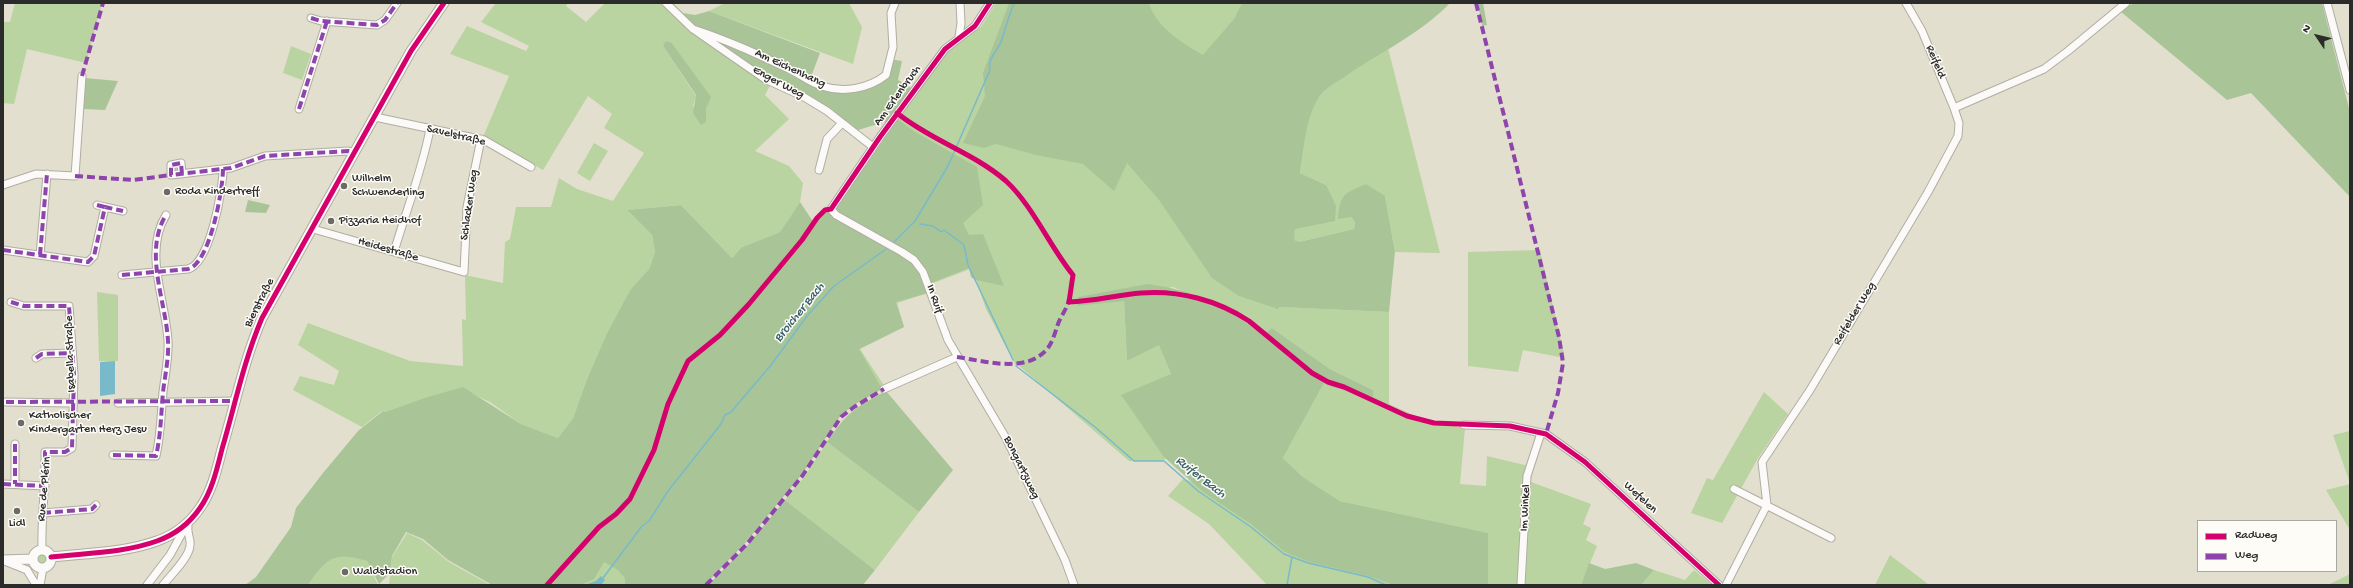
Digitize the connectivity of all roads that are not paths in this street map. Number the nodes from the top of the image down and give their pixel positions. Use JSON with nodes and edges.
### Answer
{"nodes":[{"id":1,"x":397,"y":3,"type":"edge"},
{"id":2,"x":444,"y":3,"type":"edge"},
{"id":3,"x":666,"y":3,"type":"edge"},
{"id":4,"x":896,"y":3,"type":"edge"},
{"id":5,"x":960,"y":3,"type":"edge"},
{"id":6,"x":990,"y":3,"type":"edge"},
{"id":7,"x":1906,"y":3,"type":"edge"},
{"id":8,"x":2126,"y":3,"type":"edge"},
{"id":9,"x":2327,"y":3,"type":"edge"},
{"id":10,"x":311,"y":18,"type":"dead end"},
{"id":11,"x":327,"y":21,"type":"junction"},
{"id":12,"x":693,"y":29,"type":"junction"},
{"id":13,"x":959,"y":37,"type":"junction"},
{"id":14,"x":82,"y":76,"type":"dead end"},
{"id":15,"x":2350,"y":90,"type":"edge"},
{"id":16,"x":1954,"y":108,"type":"junction"},
{"id":17,"x":299,"y":109,"type":"dead end"},
{"id":18,"x":376,"y":117,"type":"junction"},
{"id":19,"x":842,"y":123,"type":"junction"},
{"id":20,"x":1959,"y":123,"type":"joint"},
{"id":21,"x":430,"y":129,"type":"junction"},
{"id":22,"x":481,"y":139,"type":"junction"},
{"id":23,"x":873,"y":147,"type":"junction"},
{"id":24,"x":355,"y":153,"type":"junction"},
{"id":25,"x":531,"y":167,"type":"dead end"},
{"id":26,"x":223,"y":169,"type":"junction"},
{"id":27,"x":819,"y":170,"type":"dead end"},
{"id":28,"x":47,"y":174,"type":"junction"},
{"id":29,"x":182,"y":174,"type":"dead end"},
{"id":30,"x":3,"y":185,"type":"edge"},
{"id":31,"x":97,"y":205,"type":"dead end"},
{"id":32,"x":105,"y":208,"type":"junction"},
{"id":33,"x":831,"y":209,"type":"joint"},
{"id":34,"x":123,"y":211,"type":"dead end"},
{"id":35,"x":166,"y":215,"type":"dead end"},
{"id":36,"x":313,"y":228,"type":"junction"},
{"id":37,"x":3,"y":250,"type":"edge"},
{"id":38,"x":394,"y":252,"type":"junction"},
{"id":39,"x":40,"y":255,"type":"junction"},
{"id":40,"x":157,"y":272,"type":"junction"},
{"id":41,"x":464,"y":272,"type":"joint"},
{"id":42,"x":122,"y":274,"type":"dead end"},
{"id":43,"x":11,"y":302,"type":"dead end"},
{"id":44,"x":71,"y":353,"type":"junction"},
{"id":45,"x":957,"y":357,"type":"junction"},
{"id":46,"x":36,"y":358,"type":"dead end"},
{"id":47,"x":884,"y":389,"type":"dead end"},
{"id":48,"x":236,"y":401,"type":"junction"},
{"id":49,"x":6,"y":402,"type":"dead end"},
{"id":50,"x":163,"y":402,"type":"junction"},
{"id":51,"x":72,"y":403,"type":"junction"},
{"id":52,"x":118,"y":403,"type":"dead end"},
{"id":53,"x":1464,"y":425,"type":"dead end"},
{"id":54,"x":1541,"y":433,"type":"junction"},
{"id":55,"x":15,"y":444,"type":"dead end"},
{"id":56,"x":112,"y":455,"type":"dead end"},
{"id":57,"x":3,"y":484,"type":"edge"},
{"id":58,"x":15,"y":484,"type":"junction"},
{"id":59,"x":45,"y":486,"type":"junction"},
{"id":60,"x":1734,"y":489,"type":"dead end"},
{"id":61,"x":96,"y":505,"type":"dead end"},
{"id":62,"x":1767,"y":505,"type":"junction"},
{"id":63,"x":43,"y":513,"type":"junction"},
{"id":64,"x":188,"y":522,"type":"junction"},
{"id":65,"x":1831,"y":538,"type":"dead end"},
{"id":66,"x":42,"y":549,"type":"junction"},
{"id":67,"x":52,"y":557,"type":"junction"},
{"id":68,"x":33,"y":559,"type":"junction"},
{"id":69,"x":3,"y":560,"type":"edge"},
{"id":70,"x":43,"y":568,"type":"junction"},
{"id":71,"x":36,"y":585,"type":"edge"},
{"id":72,"x":40,"y":585,"type":"edge"},
{"id":73,"x":147,"y":585,"type":"edge"},
{"id":74,"x":162,"y":585,"type":"edge"},
{"id":75,"x":1074,"y":585,"type":"edge"},
{"id":76,"x":1521,"y":585,"type":"edge"},
{"id":77,"x":1719,"y":585,"type":"edge"},
{"id":78,"x":1726,"y":585,"type":"edge"}],
"edges":[{"from":1,"to":11,"type":"street"},
{"from":2,"to":18,"type":"main road","name":"Bierstraße"},
{"from":3,"to":12,"type":"street","name":"Enger Weg"},
{"from":4,"to":12,"type":"street","name":"Am Eichenhang"},
{"from":5,"to":13,"type":"street"},
{"from":6,"to":13,"type":"street","name":"Am Erlenbruch"},
{"from":7,"to":16,"type":"street","name":"Reifeld"},
{"from":8,"to":16,"type":"street"},
{"from":9,"to":15,"type":"street"},
{"from":10,"to":11,"type":"street"},
{"from":11,"to":17,"type":"street"},
{"from":12,"to":19,"type":"street","name":"Enger Weg"},
{"from":13,"to":23,"type":"street","name":"Am Erlenbruch"},
{"from":14,"to":28,"type":"street"},
{"from":16,"to":20,"type":"street","name":"Reifeld"},
{"from":18,"to":21,"type":"street","name":"Savelstraße"},
{"from":18,"to":24,"type":"main road","name":"Bierstraße"},
{"from":19,"to":23,"type":"street","name":"Enger Weg"},
{"from":19,"to":27,"type":"street"},
{"from":20,"to":62,"type":"street","name":"Reifelder Weg"},
{"from":21,"to":22,"type":"street","name":"Savelstraße"},
{"from":21,"to":38,"type":"street"},
{"from":22,"to":25,"type":"street","name":"Savelstraße"},
{"from":22,"to":41,"type":"street","name":"Schlacker Weg"},
{"from":23,"to":33,"type":"street","name":"Am Erlenbruch"},
{"from":24,"to":26,"type":"street"},
{"from":24,"to":36,"type":"main road","name":"Bierstraße"},
{"from":26,"to":29,"type":"street"},
{"from":26,"to":40,"type":"street"},
{"from":28,"to":30,"type":"street"},
{"from":28,"to":39,"type":"street"},
{"from":31,"to":32,"type":"street"},
{"from":32,"to":34,"type":"street"},
{"from":32,"to":39,"type":"street"},
{"from":33,"to":45,"type":"street","name":"In Ruif"},
{"from":35,"to":40,"type":"street"},
{"from":36,"to":38,"type":"street","name":"Heidestraße"},
{"from":36,"to":48,"type":"main road","name":"Bierstraße"},
{"from":37,"to":39,"type":"street"},
{"from":38,"to":41,"type":"street","name":"Heidestraße"},
{"from":40,"to":42,"type":"street"},
{"from":40,"to":50,"type":"street"},
{"from":43,"to":44,"type":"street","name":"Isabella-Straße"},
{"from":44,"to":46,"type":"street"},
{"from":44,"to":51,"type":"street","name":"Isabella-Straße"},
{"from":45,"to":47,"type":"street"},
{"from":45,"to":75,"type":"street","name":"Bongartzweg"},
{"from":48,"to":50,"type":"street"},
{"from":48,"to":64,"type":"main road","name":"Bierstraße"},
{"from":49,"to":51,"type":"street"},
{"from":50,"to":52,"type":"street"},
{"from":50,"to":56,"type":"street"},
{"from":51,"to":59,"type":"street","name":"Rue de Plérin"},
{"from":53,"to":54,"type":"street"},
{"from":54,"to":76,"type":"street","name":"Im Winkel"},
{"from":54,"to":77,"type":"street","name":"Wefelen"},
{"from":55,"to":58,"type":"street"},
{"from":57,"to":58,"type":"street"},
{"from":58,"to":59,"type":"street"},
{"from":59,"to":63,"type":"street","name":"Rue de Plérin"},
{"from":60,"to":62,"type":"street"},
{"from":61,"to":63,"type":"street"},
{"from":62,"to":65,"type":"street"},
{"from":62,"to":78,"type":"street"},
{"from":63,"to":66,"type":"street","name":"Rue de Plérin"},
{"from":64,"to":67,"type":"main road","name":"Bierstraße"},
{"from":64,"to":73,"type":"street"},
{"from":64,"to":74,"type":"street"},
{"from":66,"to":67,"type":"main road"},
{"from":66,"to":68,"type":"main road"},
{"from":67,"to":70,"type":"main road"},
{"from":68,"to":69,"type":"main road"},
{"from":68,"to":70,"type":"main road"},
{"from":69,"to":71,"type":"street"},
{"from":70,"to":72,"type":"street"}]}
